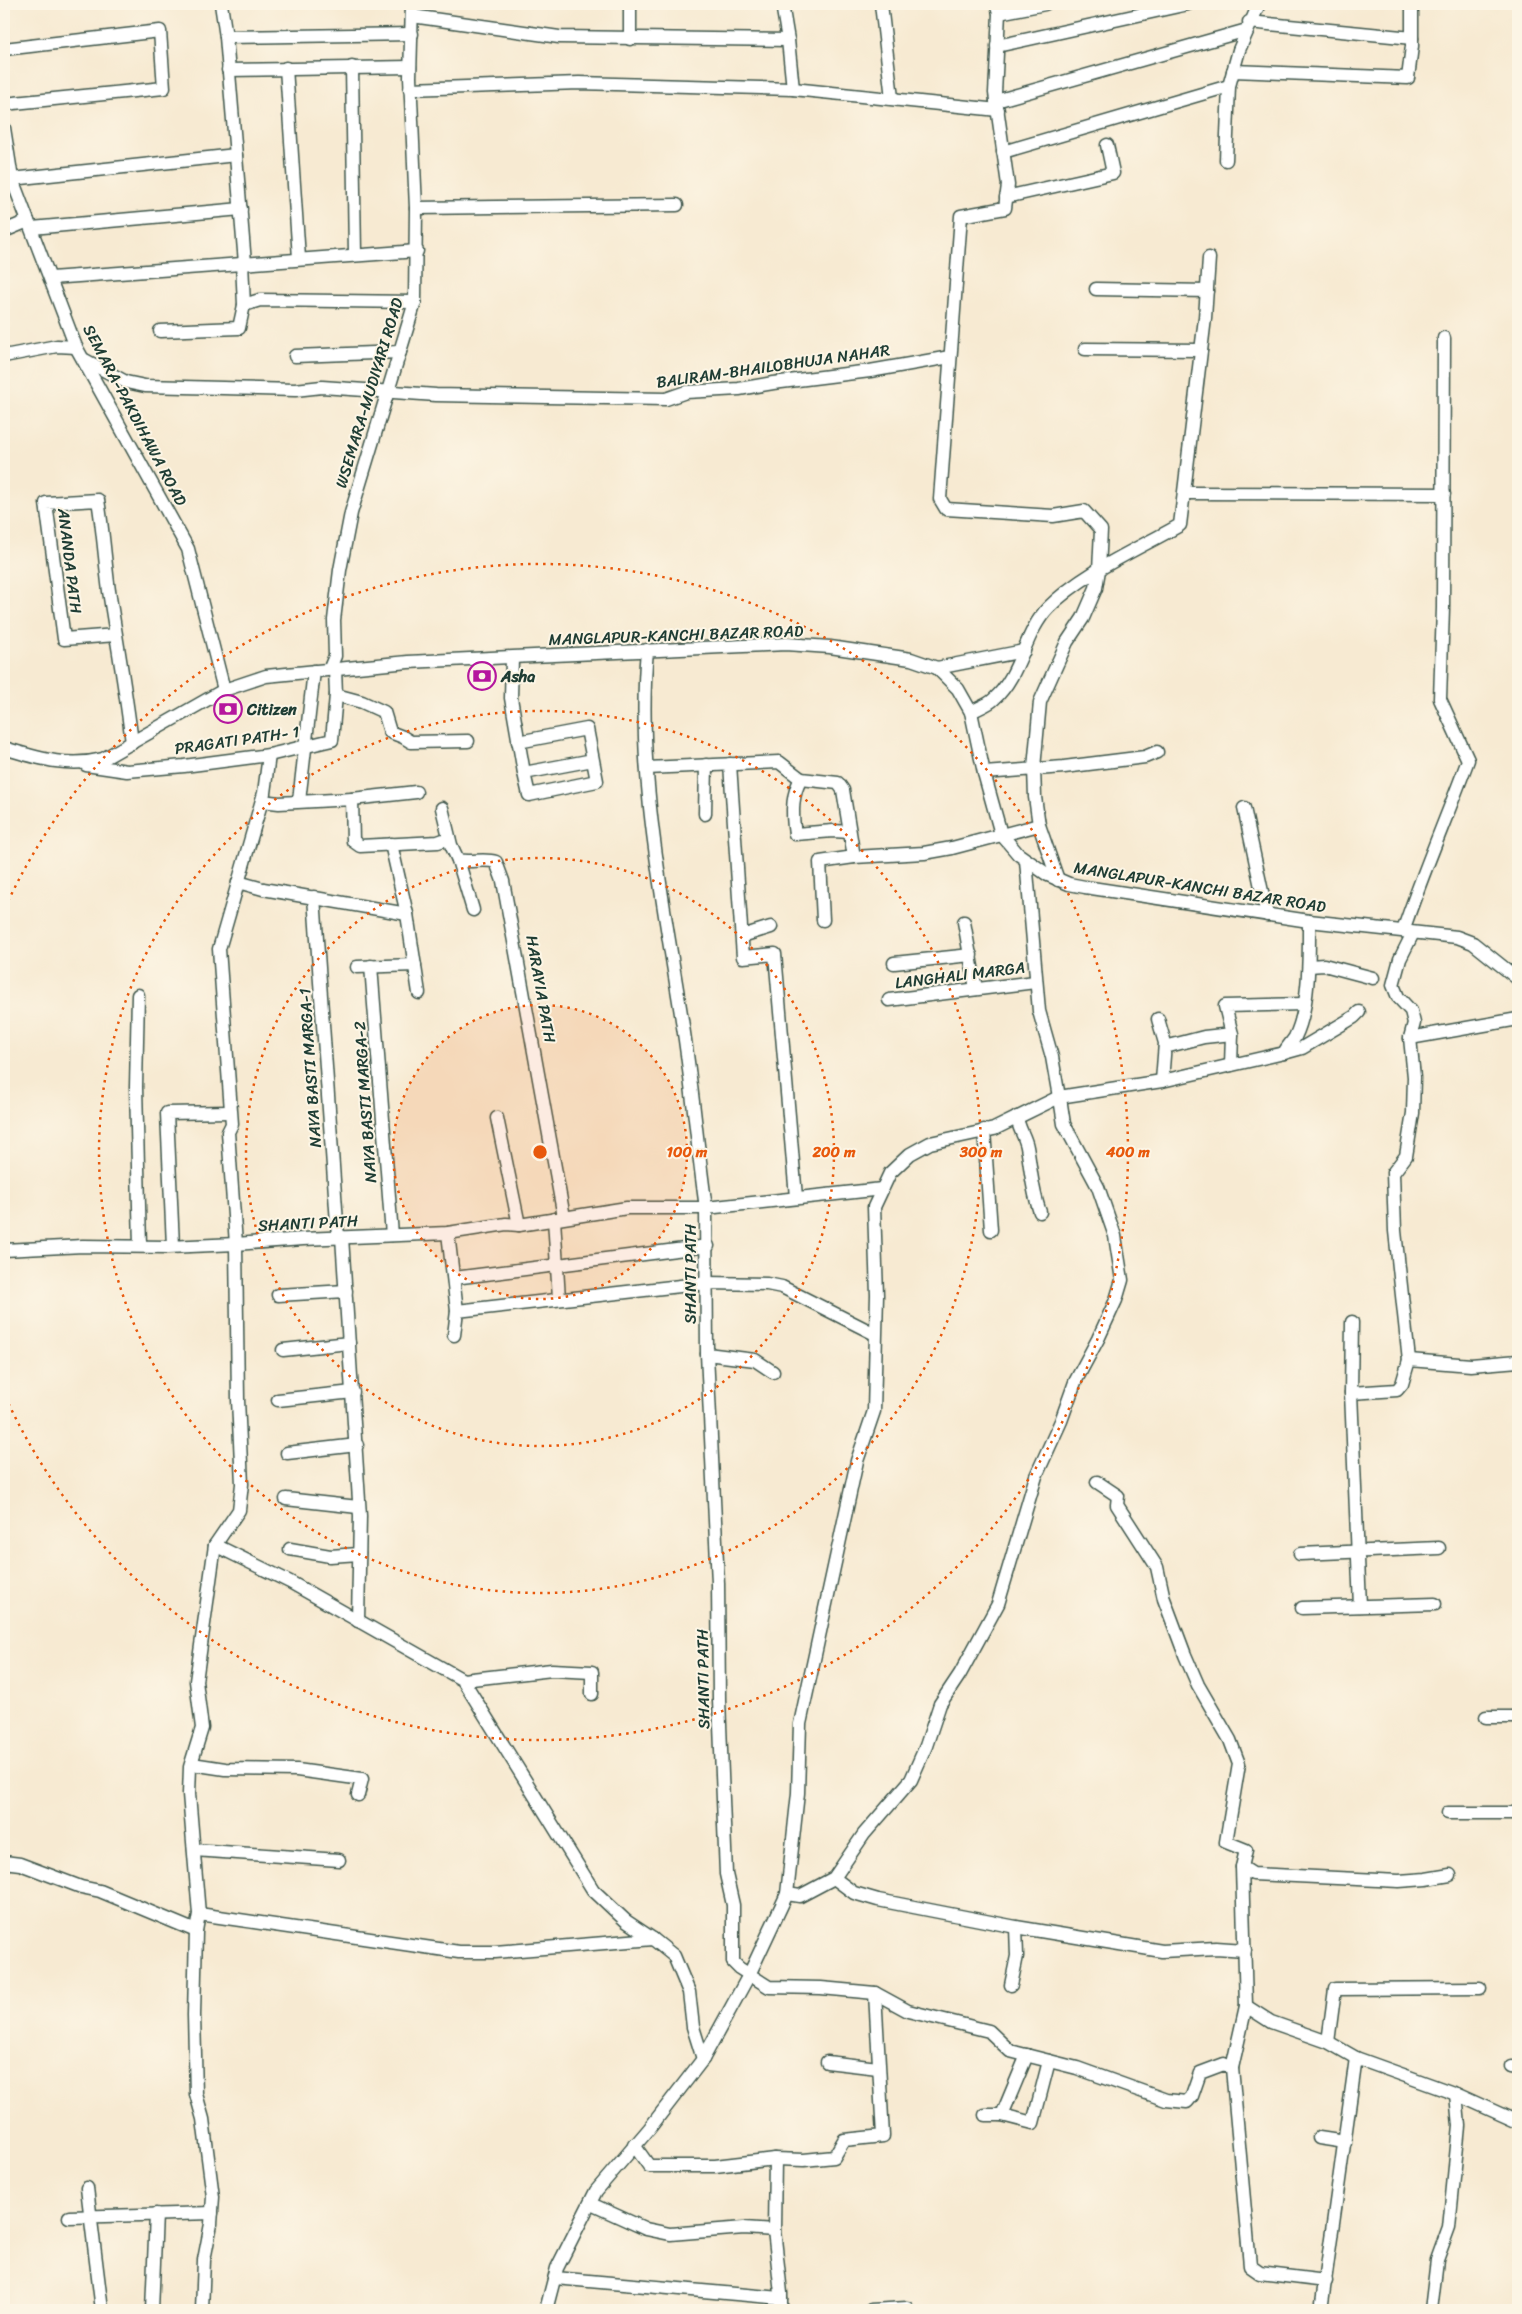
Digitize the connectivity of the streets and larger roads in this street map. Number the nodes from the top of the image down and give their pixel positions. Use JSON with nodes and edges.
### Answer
{"nodes":[{"id":1,"x":221,"y":4,"type":"edge"},
{"id":2,"x":630,"y":4,"type":"edge"},
{"id":3,"x":782,"y":4,"type":"edge"},
{"id":4,"x":881,"y":4,"type":"edge"},
{"id":5,"x":1045,"y":4,"type":"edge"},
{"id":6,"x":1188,"y":4,"type":"edge"},
{"id":7,"x":1259,"y":4,"type":"edge"},
{"id":8,"x":1412,"y":4,"type":"edge"},
{"id":9,"x":997,"y":8,"type":"edge"},
{"id":10,"x":412,"y":10,"type":"edge"},
{"id":11,"x":1248,"y":26,"type":"junction"},
{"id":12,"x":412,"y":34,"type":"junction"},
{"id":13,"x":226,"y":37,"type":"junction"},
{"id":14,"x":630,"y":38,"type":"junction"},
{"id":15,"x":1412,"y":38,"type":"junction"},
{"id":16,"x":788,"y":40,"type":"junction"},
{"id":17,"x":997,"y":46,"type":"junction"},
{"id":18,"x":4,"y":49,"type":"edge"},
{"id":19,"x":352,"y":67,"type":"junction"},
{"id":20,"x":410,"y":67,"type":"junction"},
{"id":21,"x":286,"y":68,"type":"junction"},
{"id":22,"x":228,"y":70,"type":"junction"},
{"id":23,"x":1233,"y":71,"type":"junction"},
{"id":24,"x":1229,"y":86,"type":"junction"},
{"id":25,"x":410,"y":89,"type":"junction"},
{"id":26,"x":793,"y":89,"type":"junction"},
{"id":27,"x":892,"y":98,"type":"junction"},
{"id":28,"x":4,"y":104,"type":"edge"},
{"id":29,"x":997,"y":105,"type":"junction"},
{"id":30,"x":4,"y":128,"type":"edge"},
{"id":31,"x":1107,"y":145,"type":"dead end"},
{"id":32,"x":1004,"y":152,"type":"junction"},
{"id":33,"x":236,"y":155,"type":"junction"},
{"id":34,"x":1226,"y":160,"type":"dead end"},
{"id":35,"x":12,"y":178,"type":"junction"},
{"id":36,"x":1006,"y":197,"type":"junction"},
{"id":37,"x":678,"y":205,"type":"dead end"},
{"id":38,"x":416,"y":208,"type":"junction"},
{"id":39,"x":241,"y":209,"type":"junction"},
{"id":40,"x":30,"y":225,"type":"junction"},
{"id":41,"x":4,"y":232,"type":"edge"},
{"id":42,"x":417,"y":251,"type":"junction"},
{"id":43,"x":355,"y":254,"type":"junction"},
{"id":44,"x":299,"y":258,"type":"junction"},
{"id":45,"x":1209,"y":258,"type":"dead end"},
{"id":46,"x":244,"y":263,"type":"junction"},
{"id":47,"x":50,"y":278,"type":"junction"},
{"id":48,"x":1096,"y":289,"type":"dead end"},
{"id":49,"x":1207,"y":292,"type":"junction"},
{"id":50,"x":415,"y":302,"type":"junction"},
{"id":51,"x":244,"y":305,"type":"junction"},
{"id":52,"x":160,"y":332,"type":"dead end"},
{"id":53,"x":1444,"y":338,"type":"dead end"},
{"id":54,"x":76,"y":347,"type":"junction"},
{"id":55,"x":1085,"y":349,"type":"dead end"},
{"id":56,"x":1201,"y":350,"type":"junction"},
{"id":57,"x":400,"y":352,"type":"junction"},
{"id":58,"x":4,"y":356,"type":"edge"},
{"id":59,"x":295,"y":356,"type":"dead end"},
{"id":60,"x":950,"y":357,"type":"junction"},
{"id":61,"x":85,"y":360,"type":"junction"},
{"id":62,"x":389,"y":391,"type":"junction"},
{"id":63,"x":1184,"y":493,"type":"junction"},
{"id":64,"x":1444,"y":494,"type":"junction"},
{"id":65,"x":1099,"y":570,"type":"junction"},
{"id":66,"x":116,"y":635,"type":"junction"},
{"id":67,"x":647,"y":650,"type":"junction"},
{"id":68,"x":1024,"y":651,"type":"junction"},
{"id":69,"x":512,"y":658,"type":"junction"},
{"id":70,"x":333,"y":668,"type":"junction"},
{"id":71,"x":937,"y":668,"type":"junction"},
{"id":72,"x":314,"y":671,"type":"junction"},
{"id":73,"x":224,"y":690,"type":"junction"},
{"id":74,"x":336,"y":695,"type":"junction"},
{"id":75,"x":970,"y":712,"type":"junction"},
{"id":76,"x":468,"y":741,"type":"dead end"},
{"id":77,"x":518,"y":742,"type":"junction"},
{"id":78,"x":132,"y":743,"type":"junction"},
{"id":79,"x":305,"y":747,"type":"junction"},
{"id":80,"x":4,"y":748,"type":"edge"},
{"id":81,"x":1157,"y":752,"type":"dead end"},
{"id":82,"x":269,"y":755,"type":"junction"},
{"id":83,"x":593,"y":760,"type":"junction"},
{"id":84,"x":74,"y":764,"type":"junction"},
{"id":85,"x":730,"y":764,"type":"junction"},
{"id":86,"x":706,"y":765,"type":"junction"},
{"id":87,"x":647,"y":768,"type":"junction"},
{"id":88,"x":1034,"y":768,"type":"junction"},
{"id":89,"x":524,"y":773,"type":"junction"},
{"id":90,"x":984,"y":773,"type":"junction"},
{"id":91,"x":801,"y":779,"type":"junction"},
{"id":92,"x":416,"y":792,"type":"dead end"},
{"id":93,"x":352,"y":799,"type":"junction"},
{"id":94,"x":262,"y":801,"type":"junction"},
{"id":95,"x":299,"y":801,"type":"junction"},
{"id":96,"x":442,"y":808,"type":"dead end"},
{"id":97,"x":1244,"y":808,"type":"dead end"},
{"id":98,"x":705,"y":814,"type":"dead end"},
{"id":99,"x":1039,"y":825,"type":"junction"},
{"id":100,"x":850,"y":832,"type":"junction"},
{"id":101,"x":1001,"y":834,"type":"junction"},
{"id":102,"x":449,"y":838,"type":"junction"},
{"id":103,"x":391,"y":844,"type":"junction"},
{"id":104,"x":854,"y":856,"type":"junction"},
{"id":105,"x":458,"y":860,"type":"junction"},
{"id":106,"x":1026,"y":860,"type":"junction"},
{"id":107,"x":1058,"y":880,"type":"junction"},
{"id":108,"x":238,"y":882,"type":"junction"},
{"id":109,"x":314,"y":897,"type":"junction"},
{"id":110,"x":473,"y":910,"type":"dead end"},
{"id":111,"x":407,"y":914,"type":"junction"},
{"id":112,"x":1267,"y":915,"type":"junction"},
{"id":113,"x":823,"y":920,"type":"dead end"},
{"id":114,"x":1309,"y":921,"type":"junction"},
{"id":115,"x":964,"y":922,"type":"dead end"},
{"id":116,"x":771,"y":928,"type":"dead end"},
{"id":117,"x":1408,"y":932,"type":"junction"},
{"id":118,"x":742,"y":936,"type":"junction"},
{"id":119,"x":971,"y":955,"type":"junction"},
{"id":120,"x":894,"y":963,"type":"dead end"},
{"id":121,"x":415,"y":965,"type":"junction"},
{"id":122,"x":357,"y":966,"type":"dead end"},
{"id":123,"x":371,"y":966,"type":"junction"},
{"id":124,"x":1309,"y":966,"type":"junction"},
{"id":125,"x":1373,"y":978,"type":"dead end"},
{"id":126,"x":1518,"y":979,"type":"edge"},
{"id":127,"x":1035,"y":982,"type":"junction"},
{"id":128,"x":976,"y":989,"type":"junction"},
{"id":129,"x":419,"y":992,"type":"dead end"},
{"id":130,"x":138,"y":995,"type":"dead end"},
{"id":131,"x":888,"y":1000,"type":"dead end"},
{"id":132,"x":1303,"y":1004,"type":"junction"},
{"id":133,"x":1359,"y":1012,"type":"dead end"},
{"id":134,"x":1158,"y":1019,"type":"dead end"},
{"id":135,"x":1518,"y":1019,"type":"edge"},
{"id":136,"x":1232,"y":1034,"type":"junction"},
{"id":137,"x":1410,"y":1038,"type":"junction"},
{"id":138,"x":1165,"y":1047,"type":"junction"},
{"id":139,"x":1284,"y":1053,"type":"junction"},
{"id":140,"x":1231,"y":1065,"type":"junction"},
{"id":141,"x":1162,"y":1081,"type":"junction"},
{"id":142,"x":1060,"y":1097,"type":"junction"},
{"id":143,"x":230,"y":1112,"type":"junction"},
{"id":144,"x":1017,"y":1117,"type":"junction"},
{"id":145,"x":497,"y":1118,"type":"dead end"},
{"id":146,"x":984,"y":1130,"type":"junction"},
{"id":147,"x":882,"y":1188,"type":"junction"},
{"id":148,"x":796,"y":1197,"type":"junction"},
{"id":149,"x":706,"y":1208,"type":"junction"},
{"id":150,"x":1040,"y":1212,"type":"dead end"},
{"id":151,"x":559,"y":1218,"type":"junction"},
{"id":152,"x":519,"y":1225,"type":"junction"},
{"id":153,"x":991,"y":1230,"type":"dead end"},
{"id":154,"x":448,"y":1233,"type":"junction"},
{"id":155,"x":392,"y":1235,"type":"junction"},
{"id":156,"x":340,"y":1237,"type":"junction"},
{"id":157,"x":236,"y":1244,"type":"junction"},
{"id":158,"x":140,"y":1246,"type":"junction"},
{"id":159,"x":173,"y":1246,"type":"junction"},
{"id":160,"x":708,"y":1246,"type":"junction"},
{"id":161,"x":4,"y":1250,"type":"edge"},
{"id":162,"x":557,"y":1264,"type":"junction"},
{"id":163,"x":454,"y":1278,"type":"junction"},
{"id":164,"x":707,"y":1283,"type":"junction"},
{"id":165,"x":346,"y":1291,"type":"junction"},
{"id":166,"x":278,"y":1295,"type":"dead end"},
{"id":167,"x":559,"y":1299,"type":"junction"},
{"id":168,"x":457,"y":1311,"type":"junction"},
{"id":169,"x":1352,"y":1322,"type":"dead end"},
{"id":170,"x":875,"y":1334,"type":"junction"},
{"id":171,"x":454,"y":1335,"type":"dead end"},
{"id":172,"x":349,"y":1343,"type":"junction"},
{"id":173,"x":283,"y":1350,"type":"dead end"},
{"id":174,"x":707,"y":1354,"type":"junction"},
{"id":175,"x":1409,"y":1360,"type":"junction"},
{"id":176,"x":1518,"y":1361,"type":"edge"},
{"id":177,"x":773,"y":1372,"type":"dead end"},
{"id":178,"x":353,"y":1392,"type":"junction"},
{"id":179,"x":1351,"y":1393,"type":"junction"},
{"id":180,"x":278,"y":1400,"type":"dead end"},
{"id":181,"x":357,"y":1445,"type":"junction"},
{"id":182,"x":286,"y":1453,"type":"dead end"},
{"id":183,"x":1097,"y":1482,"type":"dead end"},
{"id":184,"x":286,"y":1499,"type":"dead end"},
{"id":185,"x":358,"y":1507,"type":"junction"},
{"id":186,"x":215,"y":1545,"type":"junction"},
{"id":187,"x":1439,"y":1548,"type":"dead end"},
{"id":188,"x":290,"y":1549,"type":"dead end"},
{"id":189,"x":1359,"y":1550,"type":"junction"},
{"id":190,"x":359,"y":1554,"type":"junction"},
{"id":191,"x":1300,"y":1554,"type":"dead end"},
{"id":192,"x":1435,"y":1604,"type":"dead end"},
{"id":193,"x":1360,"y":1606,"type":"junction"},
{"id":194,"x":1302,"y":1608,"type":"dead end"},
{"id":195,"x":358,"y":1621,"type":"junction"},
{"id":196,"x":463,"y":1680,"type":"junction"},
{"id":197,"x":592,"y":1694,"type":"dead end"},
{"id":198,"x":1486,"y":1717,"type":"dead end"},
{"id":199,"x":1518,"y":1717,"type":"edge"},
{"id":200,"x":192,"y":1764,"type":"junction"},
{"id":201,"x":358,"y":1795,"type":"dead end"},
{"id":202,"x":1448,"y":1813,"type":"dead end"},
{"id":203,"x":1518,"y":1813,"type":"edge"},
{"id":204,"x":194,"y":1850,"type":"junction"},
{"id":205,"x":339,"y":1860,"type":"dead end"},
{"id":206,"x":4,"y":1862,"type":"edge"},
{"id":207,"x":1242,"y":1867,"type":"junction"},
{"id":208,"x":1450,"y":1875,"type":"dead end"},
{"id":209,"x":834,"y":1878,"type":"junction"},
{"id":210,"x":787,"y":1894,"type":"junction"},
{"id":211,"x":198,"y":1914,"type":"junction"},
{"id":212,"x":1016,"y":1927,"type":"junction"},
{"id":213,"x":196,"y":1931,"type":"junction"},
{"id":214,"x":653,"y":1938,"type":"junction"},
{"id":215,"x":1245,"y":1950,"type":"junction"},
{"id":216,"x":749,"y":1975,"type":"junction"},
{"id":217,"x":1011,"y":1985,"type":"dead end"},
{"id":218,"x":1480,"y":1988,"type":"dead end"},
{"id":219,"x":875,"y":1993,"type":"junction"},
{"id":220,"x":1246,"y":2006,"type":"junction"},
{"id":221,"x":1328,"y":2042,"type":"junction"},
{"id":222,"x":1027,"y":2055,"type":"junction"},
{"id":223,"x":1356,"y":2058,"type":"junction"},
{"id":224,"x":703,"y":2059,"type":"junction"},
{"id":225,"x":1049,"y":2061,"type":"junction"},
{"id":226,"x":827,"y":2062,"type":"dead end"},
{"id":227,"x":878,"y":2068,"type":"junction"},
{"id":228,"x":1232,"y":2068,"type":"junction"},
{"id":229,"x":1456,"y":2094,"type":"junction"},
{"id":230,"x":985,"y":2115,"type":"dead end"},
{"id":231,"x":1002,"y":2115,"type":"junction"},
{"id":232,"x":1518,"y":2122,"type":"edge"},
{"id":233,"x":1319,"y":2138,"type":"dead end"},
{"id":234,"x":1345,"y":2142,"type":"junction"},
{"id":235,"x":634,"y":2146,"type":"junction"},
{"id":236,"x":775,"y":2159,"type":"junction"},
{"id":237,"x":87,"y":2188,"type":"dead end"},
{"id":238,"x":591,"y":2204,"type":"junction"},
{"id":239,"x":212,"y":2213,"type":"junction"},
{"id":240,"x":156,"y":2214,"type":"junction"},
{"id":241,"x":89,"y":2216,"type":"junction"},
{"id":242,"x":69,"y":2217,"type":"dead end"},
{"id":243,"x":774,"y":2230,"type":"junction"},
{"id":244,"x":554,"y":2278,"type":"junction"},
{"id":245,"x":1326,"y":2281,"type":"junction"},
{"id":246,"x":781,"y":2304,"type":"edge"},
{"id":247,"x":102,"y":2310,"type":"edge"},
{"id":248,"x":152,"y":2310,"type":"edge"},
{"id":249,"x":202,"y":2310,"type":"edge"},
{"id":250,"x":546,"y":2310,"type":"edge"},
{"id":251,"x":871,"y":2310,"type":"edge"},
{"id":252,"x":907,"y":2310,"type":"edge"},
{"id":253,"x":1321,"y":2310,"type":"edge"},
{"id":254,"x":1430,"y":2310,"type":"edge"}],
"edges":[{"from":1,"to":13,"type":"street"},
{"from":2,"to":14,"type":"street"},
{"from":3,"to":16,"type":"street"},
{"from":4,"to":27,"type":"street"},
{"from":5,"to":9,"type":"street"},
{"from":6,"to":17,"type":"street"},
{"from":7,"to":11,"type":"street"},
{"from":8,"to":15,"type":"street"},
{"from":9,"to":17,"type":"street"},
{"from":10,"to":12,"type":"street","name":"WSEMARA-MUDIYARI ROAD"},
{"from":10,"to":14,"type":"street"},
{"from":11,"to":15,"type":"street"},
{"from":11,"to":23,"type":"street"},
{"from":11,"to":29,"type":"street"},
{"from":12,"to":13,"type":"street"},
{"from":12,"to":20,"type":"street","name":"WSEMARA-MUDIYARI ROAD"},
{"from":13,"to":22,"type":"street"},
{"from":14,"to":16,"type":"street"},
{"from":15,"to":23,"type":"street"},
{"from":16,"to":26,"type":"street"},
{"from":17,"to":29,"type":"street"},
{"from":18,"to":28,"type":"street"},
{"from":19,"to":20,"type":"street"},
{"from":19,"to":21,"type":"street"},
{"from":19,"to":43,"type":"street"},
{"from":20,"to":25,"type":"street","name":"WSEMARA-MUDIYARI ROAD"},
{"from":21,"to":22,"type":"street"},
{"from":21,"to":44,"type":"street"},
{"from":22,"to":33,"type":"street"},
{"from":23,"to":24,"type":"street"},
{"from":24,"to":32,"type":"street"},
{"from":24,"to":34,"type":"street"},
{"from":25,"to":26,"type":"street"},
{"from":25,"to":38,"type":"street","name":"WSEMARA-MUDIYARI ROAD"},
{"from":26,"to":27,"type":"street"},
{"from":27,"to":29,"type":"street"},
{"from":29,"to":32,"type":"street"},
{"from":30,"to":35,"type":"street","name":"SEMARA-PAKDIHAWA ROAD"},
{"from":31,"to":36,"type":"street"},
{"from":32,"to":36,"type":"street"},
{"from":33,"to":35,"type":"street"},
{"from":33,"to":39,"type":"street"},
{"from":35,"to":40,"type":"street","name":"SEMARA-PAKDIHAWA ROAD"},
{"from":36,"to":60,"type":"street"},
{"from":37,"to":38,"type":"street"},
{"from":38,"to":42,"type":"street","name":"WSEMARA-MUDIYARI ROAD"},
{"from":39,"to":40,"type":"street"},
{"from":39,"to":46,"type":"street"},
{"from":40,"to":41,"type":"street"},
{"from":40,"to":47,"type":"street","name":"SEMARA-PAKDIHAWA ROAD"},
{"from":42,"to":43,"type":"street"},
{"from":42,"to":50,"type":"street","name":"WSEMARA-MUDIYARI ROAD"},
{"from":43,"to":44,"type":"street"},
{"from":44,"to":46,"type":"street"},
{"from":45,"to":49,"type":"street"},
{"from":46,"to":47,"type":"street"},
{"from":46,"to":51,"type":"street"},
{"from":47,"to":54,"type":"street","name":"SEMARA-PAKDIHAWA ROAD"},
{"from":48,"to":49,"type":"street"},
{"from":49,"to":56,"type":"street"},
{"from":50,"to":51,"type":"street"},
{"from":50,"to":57,"type":"street","name":"WSEMARA-MUDIYARI ROAD"},
{"from":51,"to":52,"type":"street"},
{"from":53,"to":64,"type":"street"},
{"from":54,"to":58,"type":"street"},
{"from":54,"to":61,"type":"street","name":"SEMARA-PAKDIHAWA ROAD"},
{"from":55,"to":56,"type":"street"},
{"from":56,"to":63,"type":"street"},
{"from":57,"to":59,"type":"street"},
{"from":57,"to":62,"type":"street","name":"WSEMARA-MUDIYARI ROAD"},
{"from":60,"to":62,"type":"street","name":"BALIRAM-BHAILOBHUJA NAHAR"},
{"from":60,"to":65,"type":"street"},
{"from":61,"to":62,"type":"street","name":"BALIRAM-BHAILOBHUJA NAHAR"},
{"from":61,"to":73,"type":"street","name":"SEMARA-PAKDIHAWA ROAD"},
{"from":62,"to":70,"type":"street","name":"WSEMARA-MUDIYARI ROAD"},
{"from":63,"to":64,"type":"street"},
{"from":63,"to":65,"type":"street"},
{"from":64,"to":117,"type":"street"},
{"from":65,"to":68,"type":"street"},
{"from":65,"to":88,"type":"street"},
{"from":66,"to":66,"type":"street","name":"ANANDA PATH"},
{"from":66,"to":78,"type":"street","name":"ANANDA PATH"},
{"from":67,"to":69,"type":"street","name":"MANGLAPUR-KANCHI BAZAR ROAD"},
{"from":67,"to":71,"type":"street","name":"MANGLAPUR-KANCHI BAZAR ROAD"},
{"from":67,"to":87,"type":"street"},
{"from":68,"to":71,"type":"street"},
{"from":68,"to":75,"type":"street"},
{"from":69,"to":70,"type":"street","name":"MANGLAPUR-KANCHI BAZAR ROAD"},
{"from":69,"to":77,"type":"street"},
{"from":70,"to":72,"type":"street","name":"MANGLAPUR-KANCHI BAZAR ROAD"},
{"from":70,"to":74,"type":"street","name":"PRAGATI PATH- 1"},
{"from":71,"to":75,"type":"street","name":"MANGLAPUR-KANCHI BAZAR ROAD"},
{"from":72,"to":73,"type":"street","name":"MANGLAPUR-KANCHI BAZAR ROAD"},
{"from":72,"to":79,"type":"street"},
{"from":73,"to":78,"type":"street","name":"MANGLAPUR-KANCHI BAZAR ROAD"},
{"from":74,"to":76,"type":"street"},
{"from":74,"to":79,"type":"street","name":"PRAGATI PATH- 1"},
{"from":75,"to":90,"type":"street","name":"MANGLAPUR-KANCHI BAZAR ROAD"},
{"from":77,"to":83,"type":"street"},
{"from":77,"to":89,"type":"street"},
{"from":78,"to":84,"type":"street","name":"MANGLAPUR-KANCHI BAZAR ROAD"},
{"from":79,"to":82,"type":"street","name":"PRAGATI PATH- 1"},
{"from":79,"to":95,"type":"street"},
{"from":80,"to":84,"type":"street","name":"MANGLAPUR-KANCHI BAZAR ROAD"},
{"from":81,"to":88,"type":"street"},
{"from":82,"to":84,"type":"street","name":"PRAGATI PATH- 1"},
{"from":82,"to":94,"type":"street"},
{"from":83,"to":89,"type":"street"},
{"from":83,"to":89,"type":"street"},
{"from":85,"to":86,"type":"street"},
{"from":85,"to":91,"type":"street"},
{"from":85,"to":118,"type":"street"},
{"from":86,"to":87,"type":"street"},
{"from":86,"to":98,"type":"street"},
{"from":87,"to":149,"type":"street"},
{"from":88,"to":90,"type":"street"},
{"from":88,"to":99,"type":"street"},
{"from":90,"to":101,"type":"street","name":"MANGLAPUR-KANCHI BAZAR ROAD"},
{"from":91,"to":100,"type":"street"},
{"from":91,"to":100,"type":"street"},
{"from":92,"to":93,"type":"street"},
{"from":93,"to":95,"type":"street"},
{"from":93,"to":103,"type":"street"},
{"from":94,"to":95,"type":"street"},
{"from":94,"to":108,"type":"street"},
{"from":96,"to":102,"type":"street"},
{"from":97,"to":112,"type":"street"},
{"from":99,"to":101,"type":"street"},
{"from":99,"to":107,"type":"street"},
{"from":100,"to":104,"type":"street"},
{"from":101,"to":104,"type":"street"},
{"from":101,"to":106,"type":"street","name":"MANGLAPUR-KANCHI BAZAR ROAD"},
{"from":102,"to":103,"type":"street"},
{"from":102,"to":105,"type":"street"},
{"from":103,"to":111,"type":"street"},
{"from":104,"to":113,"type":"street"},
{"from":105,"to":110,"type":"street"},
{"from":105,"to":151,"type":"street","name":"HARAYIA PATH"},
{"from":106,"to":107,"type":"street","name":"MANGLAPUR-KANCHI BAZAR ROAD"},
{"from":106,"to":127,"type":"street"},
{"from":107,"to":112,"type":"street","name":"MANGLAPUR-KANCHI BAZAR ROAD"},
{"from":108,"to":109,"type":"street"},
{"from":108,"to":143,"type":"street"},
{"from":109,"to":111,"type":"street"},
{"from":109,"to":156,"type":"street","name":"NAYA BASTI MARGA-1"},
{"from":111,"to":121,"type":"street"},
{"from":112,"to":114,"type":"street","name":"MANGLAPUR-KANCHI BAZAR ROAD"},
{"from":114,"to":117,"type":"street","name":"MANGLAPUR-KANCHI BAZAR ROAD"},
{"from":114,"to":124,"type":"street"},
{"from":115,"to":119,"type":"street"},
{"from":116,"to":118,"type":"street"},
{"from":117,"to":126,"type":"street","name":"MANGLAPUR-KANCHI BAZAR ROAD"},
{"from":117,"to":137,"type":"street"},
{"from":118,"to":148,"type":"street"},
{"from":119,"to":120,"type":"street"},
{"from":119,"to":128,"type":"street"},
{"from":121,"to":123,"type":"street"},
{"from":121,"to":129,"type":"street"},
{"from":122,"to":123,"type":"street"},
{"from":123,"to":155,"type":"street","name":"NAYA BASTI MARGA-2"},
{"from":124,"to":125,"type":"street"},
{"from":124,"to":132,"type":"street"},
{"from":127,"to":128,"type":"street","name":"LANGHALI MARGA"},
{"from":127,"to":142,"type":"street"},
{"from":128,"to":131,"type":"street","name":"LANGHALI MARGA"},
{"from":130,"to":158,"type":"street"},
{"from":132,"to":136,"type":"street"},
{"from":132,"to":139,"type":"street"},
{"from":133,"to":139,"type":"street"},
{"from":134,"to":138,"type":"street"},
{"from":135,"to":137,"type":"street"},
{"from":136,"to":138,"type":"street"},
{"from":136,"to":140,"type":"street"},
{"from":137,"to":175,"type":"street"},
{"from":138,"to":141,"type":"street"},
{"from":139,"to":140,"type":"street"},
{"from":140,"to":141,"type":"street"},
{"from":141,"to":142,"type":"street"},
{"from":142,"to":144,"type":"street"},
{"from":142,"to":209,"type":"street"},
{"from":143,"to":157,"type":"street"},
{"from":143,"to":159,"type":"street"},
{"from":144,"to":146,"type":"street"},
{"from":144,"to":150,"type":"street"},
{"from":145,"to":152,"type":"street"},
{"from":146,"to":147,"type":"street"},
{"from":146,"to":153,"type":"street"},
{"from":147,"to":148,"type":"street"},
{"from":147,"to":170,"type":"street"},
{"from":148,"to":149,"type":"street"},
{"from":149,"to":151,"type":"street","name":"SHANTI PATH"},
{"from":149,"to":160,"type":"street","name":"SHANTI PATH"},
{"from":151,"to":152,"type":"street","name":"SHANTI PATH"},
{"from":151,"to":162,"type":"street"},
{"from":152,"to":154,"type":"street","name":"SHANTI PATH"},
{"from":154,"to":155,"type":"street","name":"SHANTI PATH"},
{"from":154,"to":163,"type":"street"},
{"from":155,"to":156,"type":"street","name":"SHANTI PATH"},
{"from":156,"to":157,"type":"street","name":"SHANTI PATH"},
{"from":156,"to":165,"type":"street","name":"NAYA BASTI MARGA-1"},
{"from":157,"to":159,"type":"street","name":"SHANTI PATH"},
{"from":157,"to":186,"type":"street"},
{"from":158,"to":159,"type":"street","name":"SHANTI PATH"},
{"from":158,"to":161,"type":"street","name":"SHANTI PATH"},
{"from":160,"to":162,"type":"street"},
{"from":160,"to":164,"type":"street","name":"SHANTI PATH"},
{"from":162,"to":163,"type":"street"},
{"from":162,"to":167,"type":"street"},
{"from":163,"to":168,"type":"street"},
{"from":164,"to":167,"type":"street"},
{"from":164,"to":170,"type":"street"},
{"from":164,"to":174,"type":"street","name":"SHANTI PATH"},
{"from":165,"to":166,"type":"street"},
{"from":165,"to":172,"type":"street","name":"NAYA BASTI MARGA-1"},
{"from":167,"to":168,"type":"street"},
{"from":168,"to":171,"type":"street"},
{"from":169,"to":179,"type":"street"},
{"from":170,"to":210,"type":"street"},
{"from":172,"to":173,"type":"street"},
{"from":172,"to":178,"type":"street","name":"NAYA BASTI MARGA-1"},
{"from":174,"to":177,"type":"street"},
{"from":174,"to":216,"type":"street","name":"SHANTI PATH"},
{"from":175,"to":176,"type":"street"},
{"from":175,"to":179,"type":"street"},
{"from":178,"to":180,"type":"street"},
{"from":178,"to":181,"type":"street","name":"NAYA BASTI MARGA-1"},
{"from":179,"to":189,"type":"street"},
{"from":181,"to":182,"type":"street"},
{"from":181,"to":185,"type":"street","name":"NAYA BASTI MARGA-1"},
{"from":183,"to":207,"type":"street"},
{"from":184,"to":185,"type":"street"},
{"from":185,"to":190,"type":"street","name":"NAYA BASTI MARGA-1"},
{"from":186,"to":195,"type":"street"},
{"from":186,"to":200,"type":"street"},
{"from":187,"to":189,"type":"street"},
{"from":188,"to":190,"type":"street"},
{"from":189,"to":191,"type":"street"},
{"from":189,"to":193,"type":"street"},
{"from":190,"to":195,"type":"street","name":"NAYA BASTI MARGA-1"},
{"from":192,"to":193,"type":"street"},
{"from":193,"to":194,"type":"street"},
{"from":195,"to":196,"type":"street"},
{"from":196,"to":197,"type":"street"},
{"from":196,"to":214,"type":"street"},
{"from":198,"to":199,"type":"street"},
{"from":200,"to":201,"type":"street"},
{"from":200,"to":204,"type":"street"},
{"from":202,"to":203,"type":"street"},
{"from":204,"to":205,"type":"street"},
{"from":204,"to":211,"type":"street"},
{"from":206,"to":213,"type":"street"},
{"from":207,"to":208,"type":"street"},
{"from":207,"to":215,"type":"street"},
{"from":209,"to":210,"type":"street"},
{"from":209,"to":212,"type":"street"},
{"from":210,"to":216,"type":"street"},
{"from":211,"to":213,"type":"street"},
{"from":211,"to":214,"type":"street"},
{"from":212,"to":215,"type":"street"},
{"from":212,"to":217,"type":"street"},
{"from":213,"to":239,"type":"street"},
{"from":214,"to":224,"type":"street"},
{"from":215,"to":220,"type":"street"},
{"from":216,"to":219,"type":"street"},
{"from":216,"to":224,"type":"street"},
{"from":218,"to":221,"type":"street"},
{"from":219,"to":222,"type":"street"},
{"from":219,"to":227,"type":"street"},
{"from":220,"to":221,"type":"street"},
{"from":220,"to":228,"type":"street"},
{"from":221,"to":223,"type":"street"},
{"from":222,"to":225,"type":"street"},
{"from":222,"to":231,"type":"street"},
{"from":223,"to":229,"type":"street"},
{"from":223,"to":234,"type":"street"},
{"from":224,"to":235,"type":"street"},
{"from":225,"to":228,"type":"street"},
{"from":225,"to":231,"type":"street"},
{"from":226,"to":227,"type":"street"},
{"from":227,"to":236,"type":"street"},
{"from":228,"to":245,"type":"street"},
{"from":229,"to":232,"type":"street"},
{"from":229,"to":254,"type":"street"},
{"from":230,"to":231,"type":"street"},
{"from":233,"to":234,"type":"street"},
{"from":234,"to":245,"type":"street"},
{"from":235,"to":236,"type":"street"},
{"from":235,"to":238,"type":"street"},
{"from":236,"to":243,"type":"street"},
{"from":237,"to":241,"type":"street"},
{"from":238,"to":243,"type":"street"},
{"from":238,"to":244,"type":"street"},
{"from":239,"to":240,"type":"street"},
{"from":239,"to":249,"type":"street"},
{"from":240,"to":241,"type":"street"},
{"from":240,"to":248,"type":"street"},
{"from":241,"to":242,"type":"street"},
{"from":241,"to":247,"type":"street"},
{"from":243,"to":246,"type":"street"},
{"from":244,"to":246,"type":"street"},
{"from":244,"to":250,"type":"street"},
{"from":245,"to":253,"type":"street"},
{"from":251,"to":252,"type":"street"}]}
